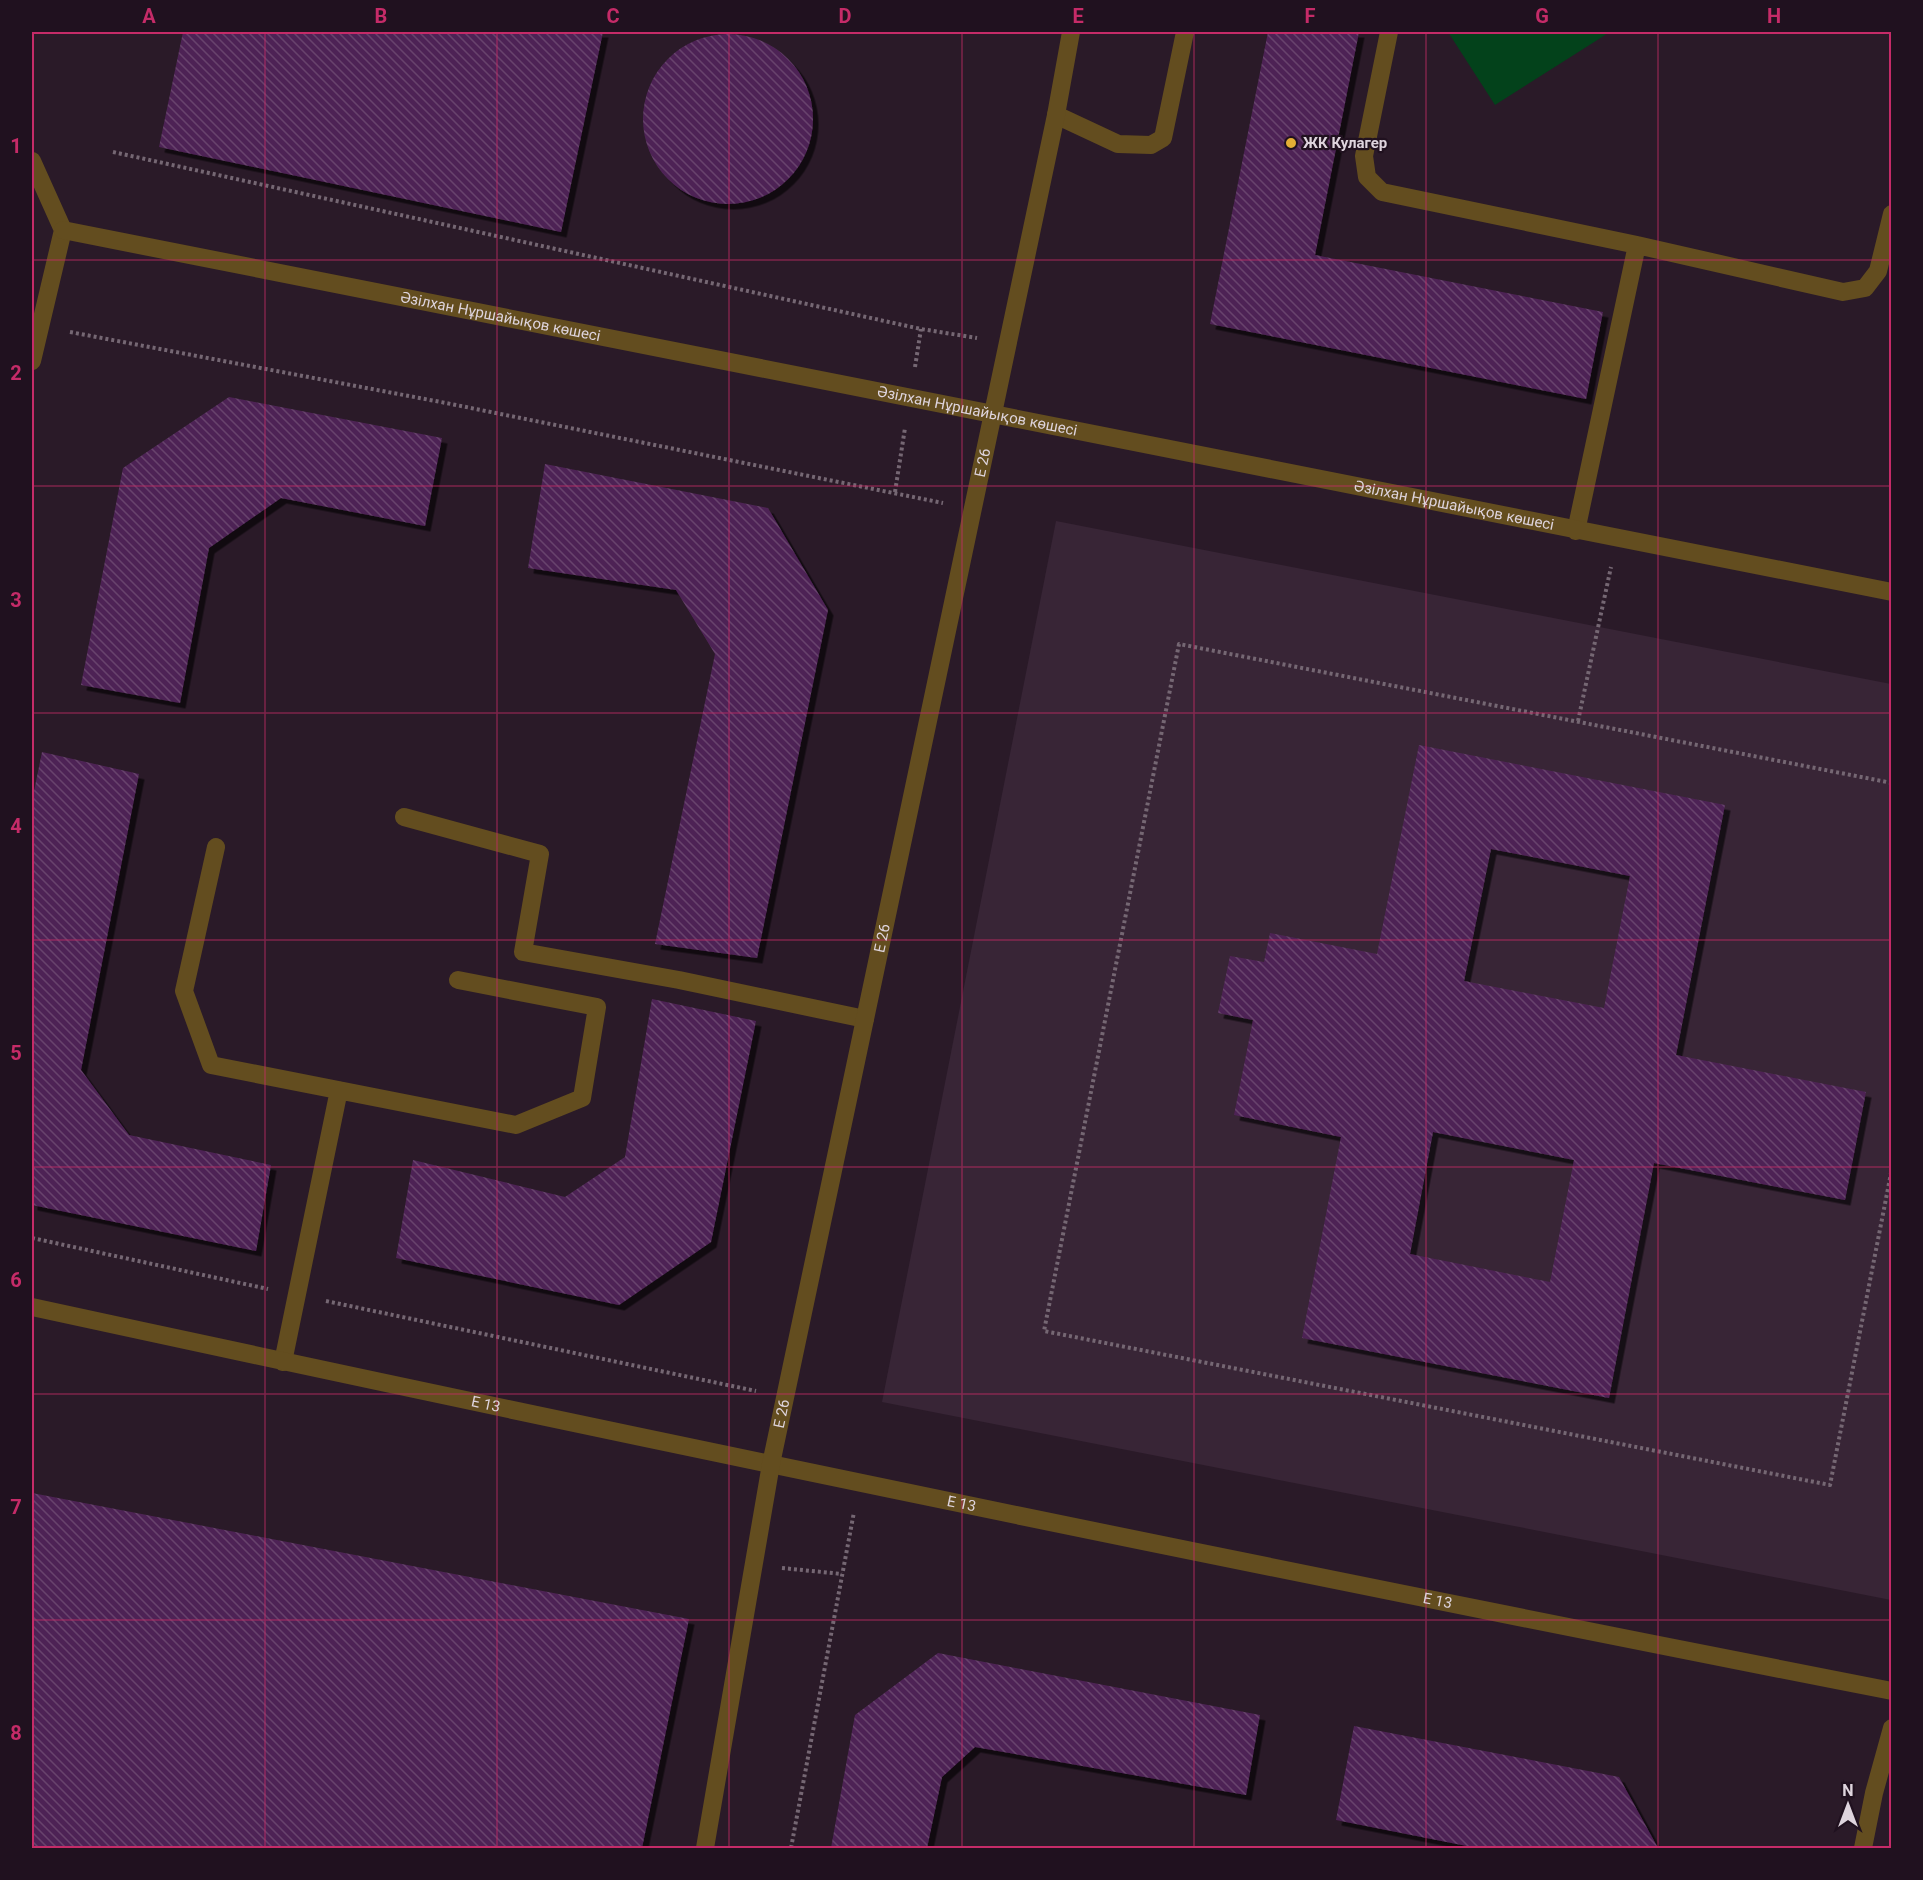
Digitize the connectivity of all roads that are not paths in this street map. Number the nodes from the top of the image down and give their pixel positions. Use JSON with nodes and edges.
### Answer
{"nodes":[{"id":1,"x":1071,"y":32,"type":"edge"},
{"id":2,"x":1185,"y":32,"type":"edge"},
{"id":3,"x":1389,"y":32,"type":"edge"},
{"id":4,"x":1056,"y":115,"type":"junction"},
{"id":5,"x":32,"y":161,"type":"edge"},
{"id":6,"x":1892,"y":214,"type":"edge"},
{"id":7,"x":63,"y":230,"type":"junction"},
{"id":8,"x":1637,"y":245,"type":"junction"},
{"id":9,"x":32,"y":362,"type":"edge"},
{"id":10,"x":992,"y":415,"type":"junction"},
{"id":11,"x":1576,"y":531,"type":"junction"},
{"id":12,"x":1892,"y":592,"type":"edge"},
{"id":13,"x":404,"y":818,"type":"dead end"},
{"id":14,"x":216,"y":847,"type":"dead end"},
{"id":15,"x":458,"y":980,"type":"dead end"},
{"id":16,"x":865,"y":1019,"type":"junction"},
{"id":17,"x":339,"y":1090,"type":"junction"},
{"id":18,"x":32,"y":1307,"type":"edge"},
{"id":19,"x":284,"y":1362,"type":"junction"},
{"id":20,"x":771,"y":1464,"type":"junction"},
{"id":21,"x":1892,"y":1691,"type":"edge"},
{"id":22,"x":1892,"y":1728,"type":"edge"},
{"id":23,"x":705,"y":1848,"type":"edge"},
{"id":24,"x":1863,"y":1848,"type":"edge"}],
"edges":[{"from":1,"to":4,"type":"street","name":"E 26"},
{"from":2,"to":4,"type":"street"},
{"from":3,"to":8,"type":"street"},
{"from":4,"to":10,"type":"street","name":"E 26"},
{"from":5,"to":7,"type":"street"},
{"from":6,"to":8,"type":"street"},
{"from":7,"to":9,"type":"street"},
{"from":7,"to":10,"type":"street","name":"Әзілхан Нұршайықов көшесі"},
{"from":8,"to":11,"type":"street"},
{"from":10,"to":11,"type":"street","name":"Әзілхан Нұршайықов көшесі"},
{"from":10,"to":16,"type":"street","name":"E 26"},
{"from":11,"to":12,"type":"street","name":"Әзілхан Нұршайықов көшесі"},
{"from":13,"to":16,"type":"street"},
{"from":14,"to":17,"type":"street"},
{"from":15,"to":17,"type":"street"},
{"from":16,"to":20,"type":"street","name":"E 26"},
{"from":17,"to":19,"type":"street"},
{"from":18,"to":19,"type":"street","name":"E 13"},
{"from":19,"to":20,"type":"street","name":"E 13"},
{"from":20,"to":21,"type":"street","name":"E 13"},
{"from":20,"to":23,"type":"street","name":"E 26"},
{"from":22,"to":24,"type":"street"}]}
